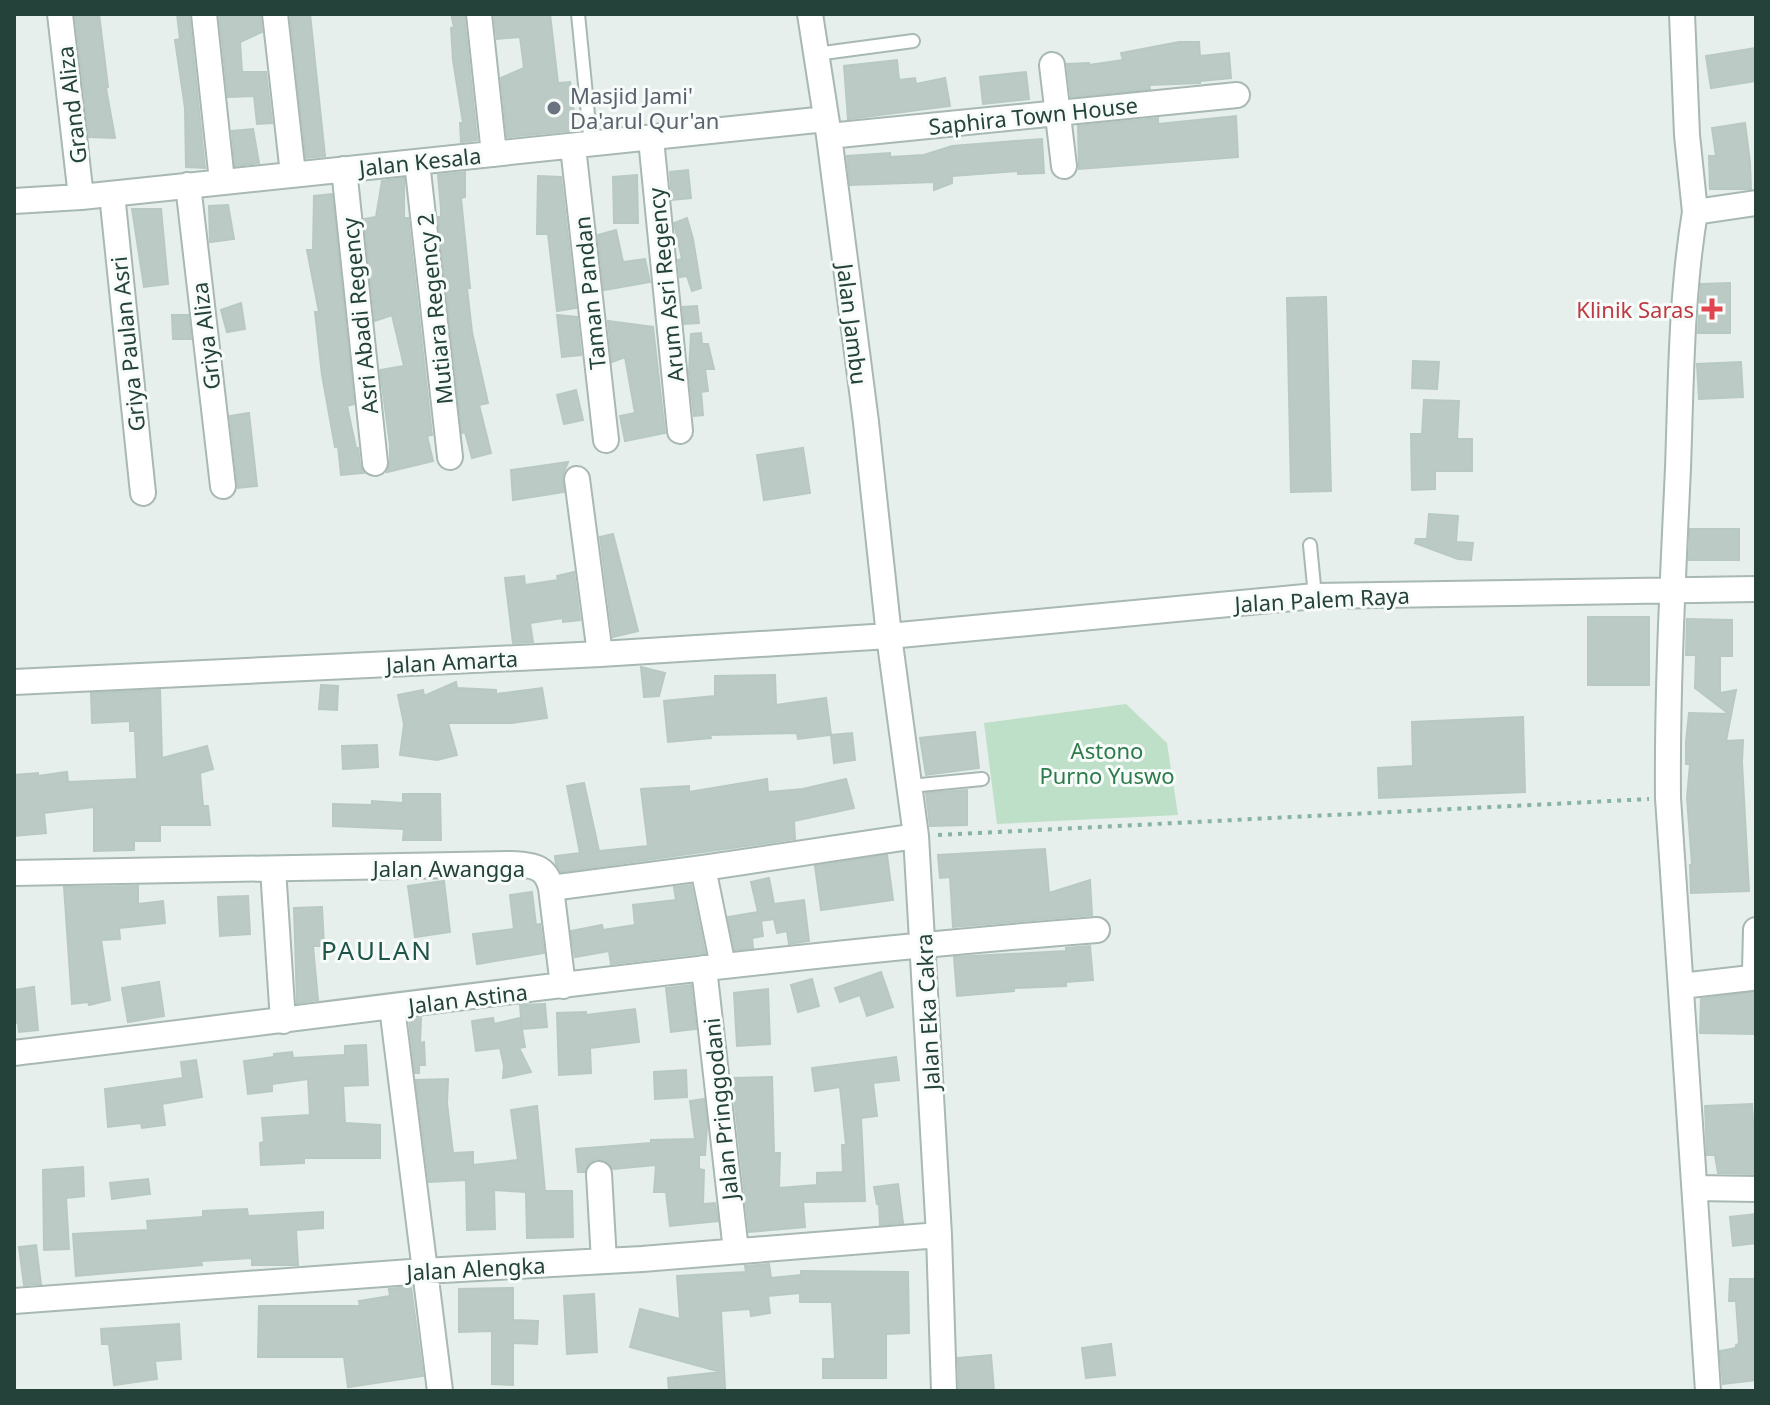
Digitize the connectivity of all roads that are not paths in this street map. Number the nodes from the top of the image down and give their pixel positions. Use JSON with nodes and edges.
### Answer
{"nodes":[{"id":1,"x":60,"y":14,"type":"edge"},
{"id":2,"x":204,"y":14,"type":"edge"},
{"id":3,"x":275,"y":14,"type":"edge"},
{"id":4,"x":479,"y":14,"type":"edge"},
{"id":5,"x":578,"y":14,"type":"edge"},
{"id":6,"x":810,"y":14,"type":"edge"},
{"id":7,"x":1682,"y":14,"type":"edge"},
{"id":8,"x":913,"y":41,"type":"dead end"},
{"id":9,"x":816,"y":54,"type":"junction"},
{"id":10,"x":1052,"y":65,"type":"dead end"},
{"id":11,"x":1237,"y":95,"type":"dead end"},
{"id":12,"x":1059,"y":113,"type":"junction"},
{"id":13,"x":828,"y":128,"type":"junction"},
{"id":14,"x":651,"y":139,"type":"junction"},
{"id":15,"x":582,"y":146,"type":"junction"},
{"id":16,"x":494,"y":154,"type":"junction"},
{"id":17,"x":417,"y":162,"type":"junction"},
{"id":18,"x":1064,"y":166,"type":"dead end"},
{"id":19,"x":344,"y":169,"type":"junction"},
{"id":20,"x":293,"y":174,"type":"junction"},
{"id":21,"x":222,"y":181,"type":"junction"},
{"id":22,"x":188,"y":185,"type":"junction"},
{"id":23,"x":112,"y":194,"type":"junction"},
{"id":24,"x":81,"y":197,"type":"junction"},
{"id":25,"x":14,"y":201,"type":"edge"},
{"id":26,"x":1756,"y":203,"type":"edge"},
{"id":27,"x":1695,"y":212,"type":"junction"},
{"id":28,"x":680,"y":431,"type":"dead end"},
{"id":29,"x":606,"y":440,"type":"dead end"},
{"id":30,"x":450,"y":457,"type":"dead end"},
{"id":31,"x":375,"y":463,"type":"dead end"},
{"id":32,"x":577,"y":479,"type":"dead end"},
{"id":33,"x":223,"y":486,"type":"dead end"},
{"id":34,"x":143,"y":493,"type":"dead end"},
{"id":35,"x":1310,"y":545,"type":"dead end"},
{"id":36,"x":1756,"y":589,"type":"edge"},
{"id":37,"x":1673,"y":590,"type":"junction"},
{"id":38,"x":1315,"y":596,"type":"junction"},
{"id":39,"x":889,"y":636,"type":"junction"},
{"id":40,"x":600,"y":654,"type":"junction"},
{"id":41,"x":14,"y":682,"type":"edge"},
{"id":42,"x":982,"y":779,"type":"dead end"},
{"id":43,"x":910,"y":786,"type":"junction"},
{"id":44,"x":916,"y":836,"type":"junction"},
{"id":45,"x":703,"y":868,"type":"junction"},
{"id":46,"x":273,"y":869,"type":"junction"},
{"id":47,"x":14,"y":873,"type":"edge"},
{"id":48,"x":551,"y":888,"type":"junction"},
{"id":49,"x":1097,"y":930,"type":"dead end"},
{"id":50,"x":1756,"y":930,"type":"edge"},
{"id":51,"x":923,"y":944,"type":"junction"},
{"id":52,"x":714,"y":967,"type":"junction"},
{"id":53,"x":563,"y":986,"type":"junction"},
{"id":54,"x":1681,"y":986,"type":"junction"},
{"id":55,"x":392,"y":1007,"type":"junction"},
{"id":56,"x":283,"y":1021,"type":"junction"},
{"id":57,"x":14,"y":1053,"type":"edge"},
{"id":58,"x":599,"y":1174,"type":"dead end"},
{"id":59,"x":1695,"y":1188,"type":"junction"},
{"id":60,"x":1756,"y":1189,"type":"edge"},
{"id":61,"x":939,"y":1235,"type":"junction"},
{"id":62,"x":736,"y":1251,"type":"junction"},
{"id":63,"x":604,"y":1261,"type":"junction"},
{"id":64,"x":424,"y":1271,"type":"junction"},
{"id":65,"x":14,"y":1301,"type":"edge"},
{"id":66,"x":440,"y":1391,"type":"edge"},
{"id":67,"x":944,"y":1391,"type":"edge"},
{"id":68,"x":1708,"y":1391,"type":"edge"}],
"edges":[{"from":1,"to":24,"type":"street","name":"Grand Aliza"},
{"from":2,"to":21,"type":"street"},
{"from":3,"to":20,"type":"street"},
{"from":4,"to":16,"type":"street"},
{"from":5,"to":15,"type":"lane"},
{"from":6,"to":9,"type":"street","name":"Jalan Jambu"},
{"from":7,"to":27,"type":"street"},
{"from":8,"to":9,"type":"lane"},
{"from":9,"to":13,"type":"street","name":"Jalan Jambu"},
{"from":10,"to":12,"type":"street"},
{"from":11,"to":12,"type":"street","name":"Saphira Town House"},
{"from":12,"to":13,"type":"street","name":"Saphira Town House"},
{"from":12,"to":18,"type":"street"},
{"from":13,"to":14,"type":"street","name":"Jalan Kesala"},
{"from":13,"to":39,"type":"street","name":"Jalan Jambu"},
{"from":14,"to":15,"type":"street","name":"Jalan Kesala"},
{"from":14,"to":28,"type":"street","name":"Arum Asri Regency"},
{"from":15,"to":16,"type":"street","name":"Jalan Kesala"},
{"from":15,"to":29,"type":"street","name":"Taman Pandan"},
{"from":16,"to":17,"type":"street","name":"Jalan Kesala"},
{"from":17,"to":19,"type":"street","name":"Jalan Kesala"},
{"from":17,"to":30,"type":"street","name":"Mutiara Regency 2"},
{"from":19,"to":20,"type":"street","name":"Jalan Kesala"},
{"from":19,"to":31,"type":"street","name":"Asri Abadi Regency"},
{"from":20,"to":21,"type":"street","name":"Jalan Kesala"},
{"from":21,"to":22,"type":"street","name":"Jalan Kesala"},
{"from":22,"to":23,"type":"street","name":"Jalan Kesala"},
{"from":22,"to":33,"type":"street","name":"Griya Aliza"},
{"from":23,"to":24,"type":"street","name":"Jalan Kesala"},
{"from":23,"to":34,"type":"street","name":"Griya Paulan Asri"},
{"from":24,"to":25,"type":"street","name":"Jalan Kesala"},
{"from":26,"to":27,"type":"street"},
{"from":27,"to":37,"type":"street"},
{"from":32,"to":40,"type":"street"},
{"from":35,"to":38,"type":"lane"},
{"from":36,"to":37,"type":"street","name":"Jalan Palem Raya"},
{"from":37,"to":38,"type":"street","name":"Jalan Palem Raya"},
{"from":37,"to":54,"type":"street"},
{"from":38,"to":39,"type":"street","name":"Jalan Palem Raya"},
{"from":39,"to":40,"type":"street","name":"Jalan Amarta"},
{"from":39,"to":43,"type":"street","name":"Jalan Eka Cakra"},
{"from":40,"to":41,"type":"street","name":"Jalan Amarta"},
{"from":42,"to":43,"type":"lane"},
{"from":43,"to":44,"type":"street","name":"Jalan Eka Cakra"},
{"from":44,"to":45,"type":"street","name":"Jalan Awangga"},
{"from":44,"to":51,"type":"street","name":"Jalan Eka Cakra"},
{"from":45,"to":48,"type":"street","name":"Jalan Awangga"},
{"from":45,"to":52,"type":"street","name":"Jalan Pringgodani"},
{"from":46,"to":47,"type":"street","name":"Jalan Awangga"},
{"from":46,"to":48,"type":"street","name":"Jalan Awangga"},
{"from":46,"to":56,"type":"street"},
{"from":48,"to":53,"type":"street"},
{"from":49,"to":51,"type":"street","name":"Jalan Astina"},
{"from":50,"to":54,"type":"street"},
{"from":51,"to":52,"type":"street","name":"Jalan Astina"},
{"from":51,"to":61,"type":"street","name":"Jalan Eka Cakra"},
{"from":52,"to":53,"type":"street","name":"Jalan Astina"},
{"from":52,"to":62,"type":"street","name":"Jalan Pringgodani"},
{"from":53,"to":55,"type":"street","name":"Jalan Astina"},
{"from":54,"to":59,"type":"street"},
{"from":55,"to":56,"type":"street","name":"Jalan Astina"},
{"from":55,"to":64,"type":"street"},
{"from":56,"to":57,"type":"street","name":"Jalan Astina"},
{"from":58,"to":63,"type":"street"},
{"from":59,"to":60,"type":"street"},
{"from":59,"to":68,"type":"street"},
{"from":61,"to":62,"type":"street","name":"Jalan Alengka"},
{"from":61,"to":67,"type":"street","name":"Jalan Eka Cakra"},
{"from":62,"to":63,"type":"street","name":"Jalan Alengka"},
{"from":63,"to":64,"type":"street","name":"Jalan Alengka"},
{"from":64,"to":65,"type":"street","name":"Jalan Alengka"},
{"from":64,"to":66,"type":"street"}]}
